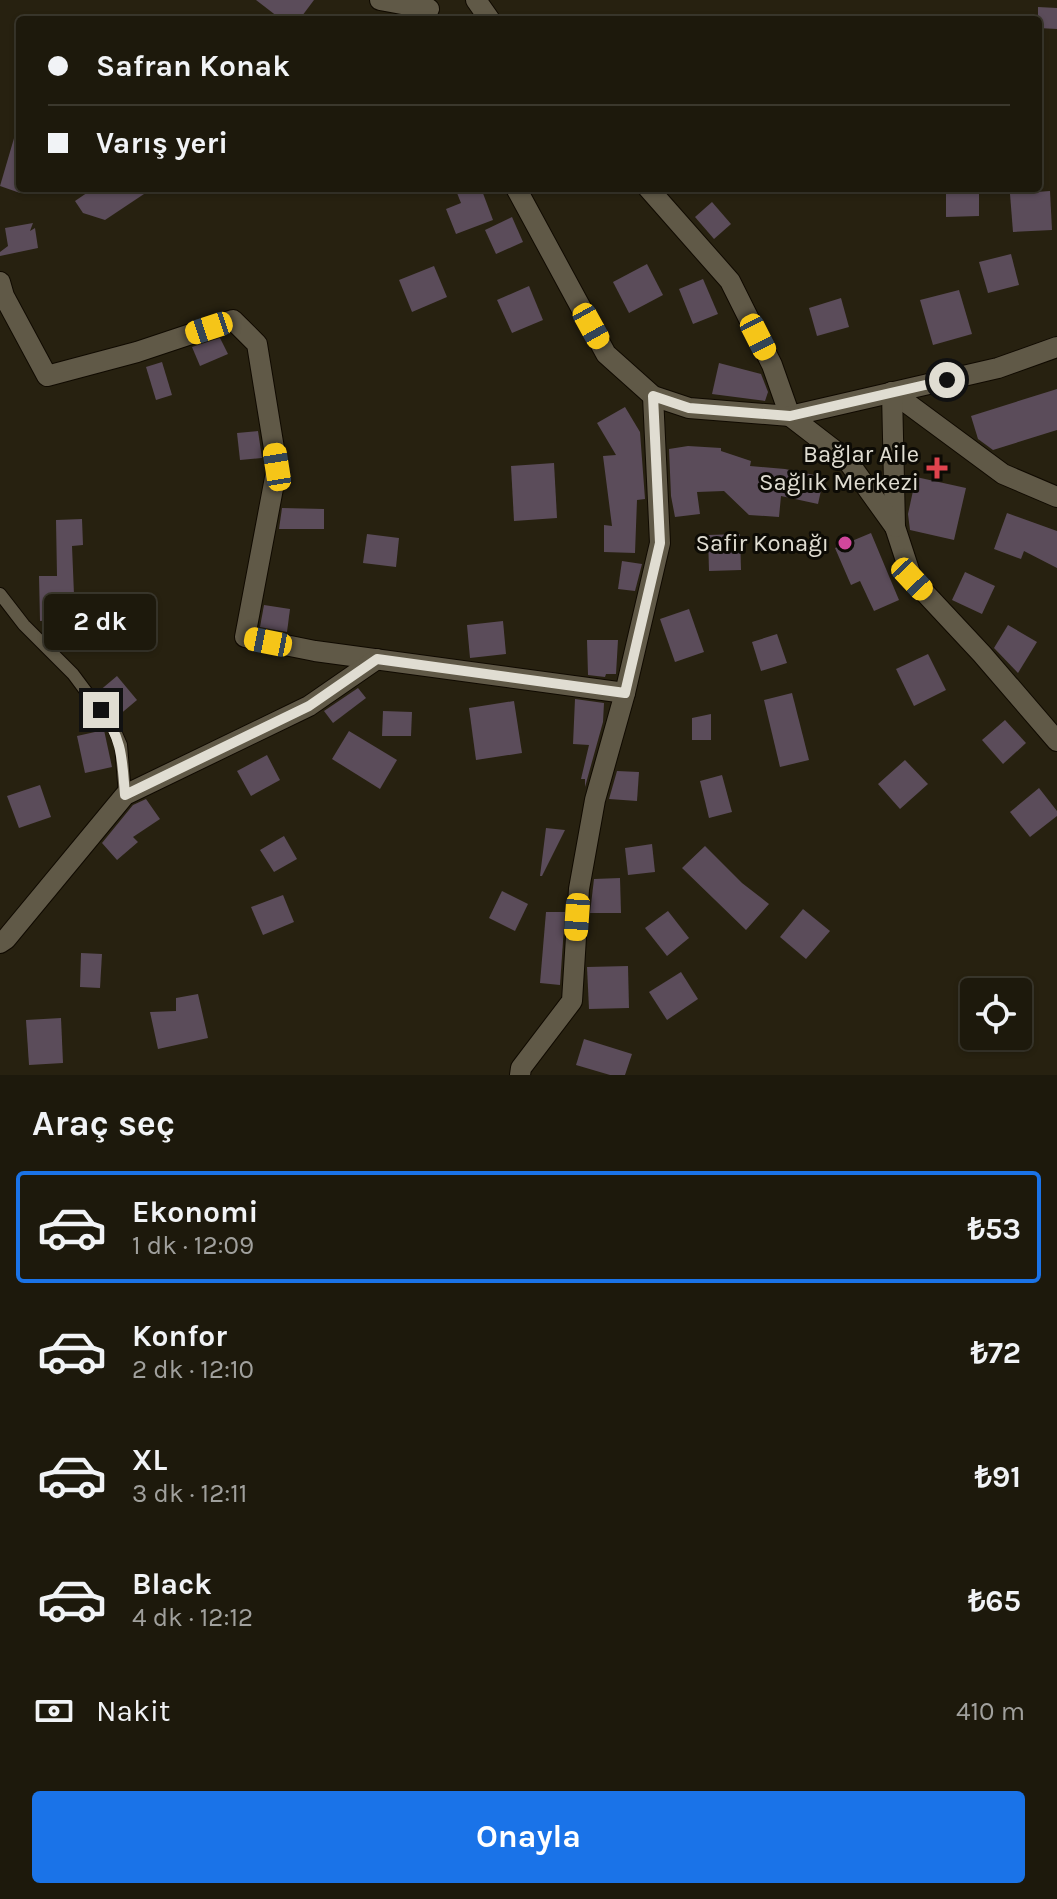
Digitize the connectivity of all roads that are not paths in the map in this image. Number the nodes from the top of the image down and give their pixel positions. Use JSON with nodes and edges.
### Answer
{"nodes":[{"id":1,"x":380,"y":0,"type":"edge"},
{"id":2,"x":431,"y":10,"type":"edge"},
{"id":3,"x":518,"y":192,"type":"edge"},
{"id":4,"x":652,"y":192,"type":"edge"},
{"id":5,"x":0,"y":282,"type":"edge"},
{"id":6,"x":1057,"y":347,"type":"edge"},
{"id":7,"x":892,"y":392,"type":"junction"},
{"id":8,"x":653,"y":396,"type":"junction"},
{"id":9,"x":790,"y":416,"type":"junction"},
{"id":10,"x":1057,"y":497,"type":"edge"},
{"id":11,"x":895,"y":527,"type":"junction"},
{"id":12,"x":0,"y":594,"type":"edge"},
{"id":13,"x":377,"y":659,"type":"junction"},
{"id":14,"x":625,"y":693,"type":"junction"},
{"id":15,"x":1057,"y":741,"type":"edge"},
{"id":16,"x":125,"y":795,"type":"junction"},
{"id":17,"x":0,"y":943,"type":"edge"},
{"id":18,"x":520,"y":1075,"type":"edge"}],
"edges":[{"from":1,"to":2,"type":"street"},
{"from":3,"to":8,"type":"street"},
{"from":4,"to":9,"type":"street"},
{"from":5,"to":13,"type":"street"},
{"from":6,"to":7,"type":"street"},
{"from":7,"to":9,"type":"street"},
{"from":7,"to":10,"type":"street"},
{"from":7,"to":11,"type":"street"},
{"from":8,"to":9,"type":"street"},
{"from":8,"to":14,"type":"street"},
{"from":9,"to":11,"type":"street"},
{"from":11,"to":15,"type":"street"},
{"from":12,"to":16,"type":"lane"},
{"from":13,"to":14,"type":"street"},
{"from":13,"to":16,"type":"street"},
{"from":14,"to":18,"type":"street"},
{"from":16,"to":17,"type":"street"}]}
